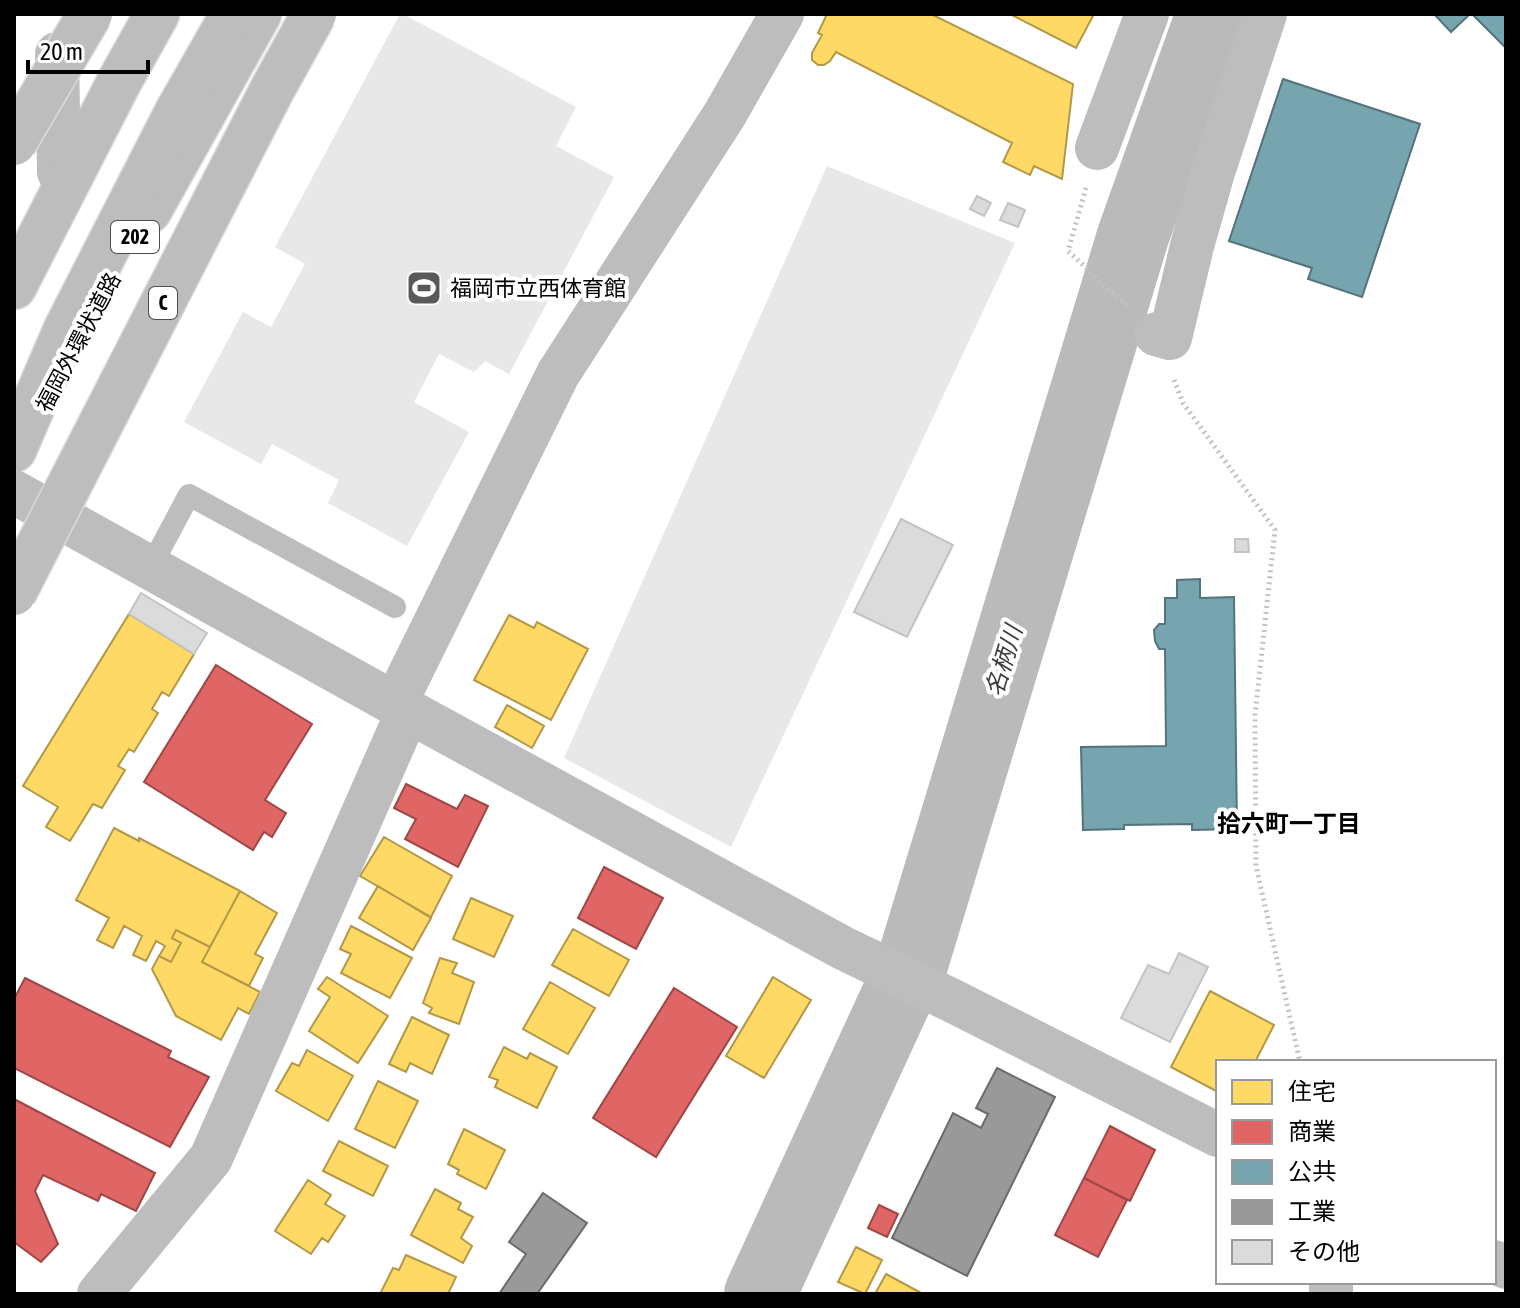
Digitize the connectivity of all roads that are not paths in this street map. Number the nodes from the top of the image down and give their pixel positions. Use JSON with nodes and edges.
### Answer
{"nodes":[{"id":1,"x":66,"y":14,"type":"edge"},
{"id":2,"x":90,"y":14,"type":"edge"},
{"id":3,"x":147,"y":14,"type":"edge"},
{"id":4,"x":157,"y":14,"type":"edge"},
{"id":5,"x":233,"y":14,"type":"edge"},
{"id":6,"x":259,"y":14,"type":"edge"},
{"id":7,"x":314,"y":14,"type":"edge"},
{"id":8,"x":782,"y":14,"type":"edge"},
{"id":9,"x":1131,"y":14,"type":"edge"},
{"id":10,"x":1147,"y":14,"type":"edge"},
{"id":11,"x":1265,"y":14,"type":"edge"},
{"id":12,"x":1125,"y":71,"type":"junction"},
{"id":13,"x":14,"y":143,"type":"edge"},
{"id":14,"x":1097,"y":148,"type":"road end"},
{"id":15,"x":59,"y":172,"type":"junction"},
{"id":16,"x":14,"y":250,"type":"edge"},
{"id":17,"x":14,"y":287,"type":"edge"},
{"id":18,"x":1156,"y":334,"type":"road end"},
{"id":19,"x":14,"y":450,"type":"edge"},
{"id":20,"x":14,"y":461,"type":"edge"},
{"id":21,"x":14,"y":492,"type":"edge"},
{"id":22,"x":150,"y":568,"type":"junction"},
{"id":23,"x":14,"y":593,"type":"edge"},
{"id":24,"x":395,"y":607,"type":"dead end"},
{"id":25,"x":402,"y":708,"type":"junction"},
{"id":26,"x":1216,"y":1134,"type":"edge"},
{"id":27,"x":99,"y":1294,"type":"edge"}],
"edges":[{"from":1,"to":15,"type":"main road"},
{"from":2,"to":13,"type":"main road","bridge":true},
{"from":3,"to":15,"type":"main road"},
{"from":4,"to":17,"type":"main road"},
{"from":5,"to":19,"type":"main road"},
{"from":6,"to":20,"type":"main road","name":"福岡外環状道路","number":"202"},
{"from":7,"to":23,"type":"main road","number":"C","bridge":true},
{"from":8,"to":25,"type":"main road"},
{"from":9,"to":12,"type":"main road"},
{"from":10,"to":12,"type":"main road"},
{"from":11,"to":18,"type":"main road"},
{"from":12,"to":14,"type":"main road"},
{"from":15,"to":16,"type":"main road"},
{"from":21,"to":22,"type":"main road"},
{"from":22,"to":24,"type":"lane"},
{"from":22,"to":25,"type":"main road"},
{"from":25,"to":26,"type":"main road"},
{"from":25,"to":27,"type":"main road"}]}
